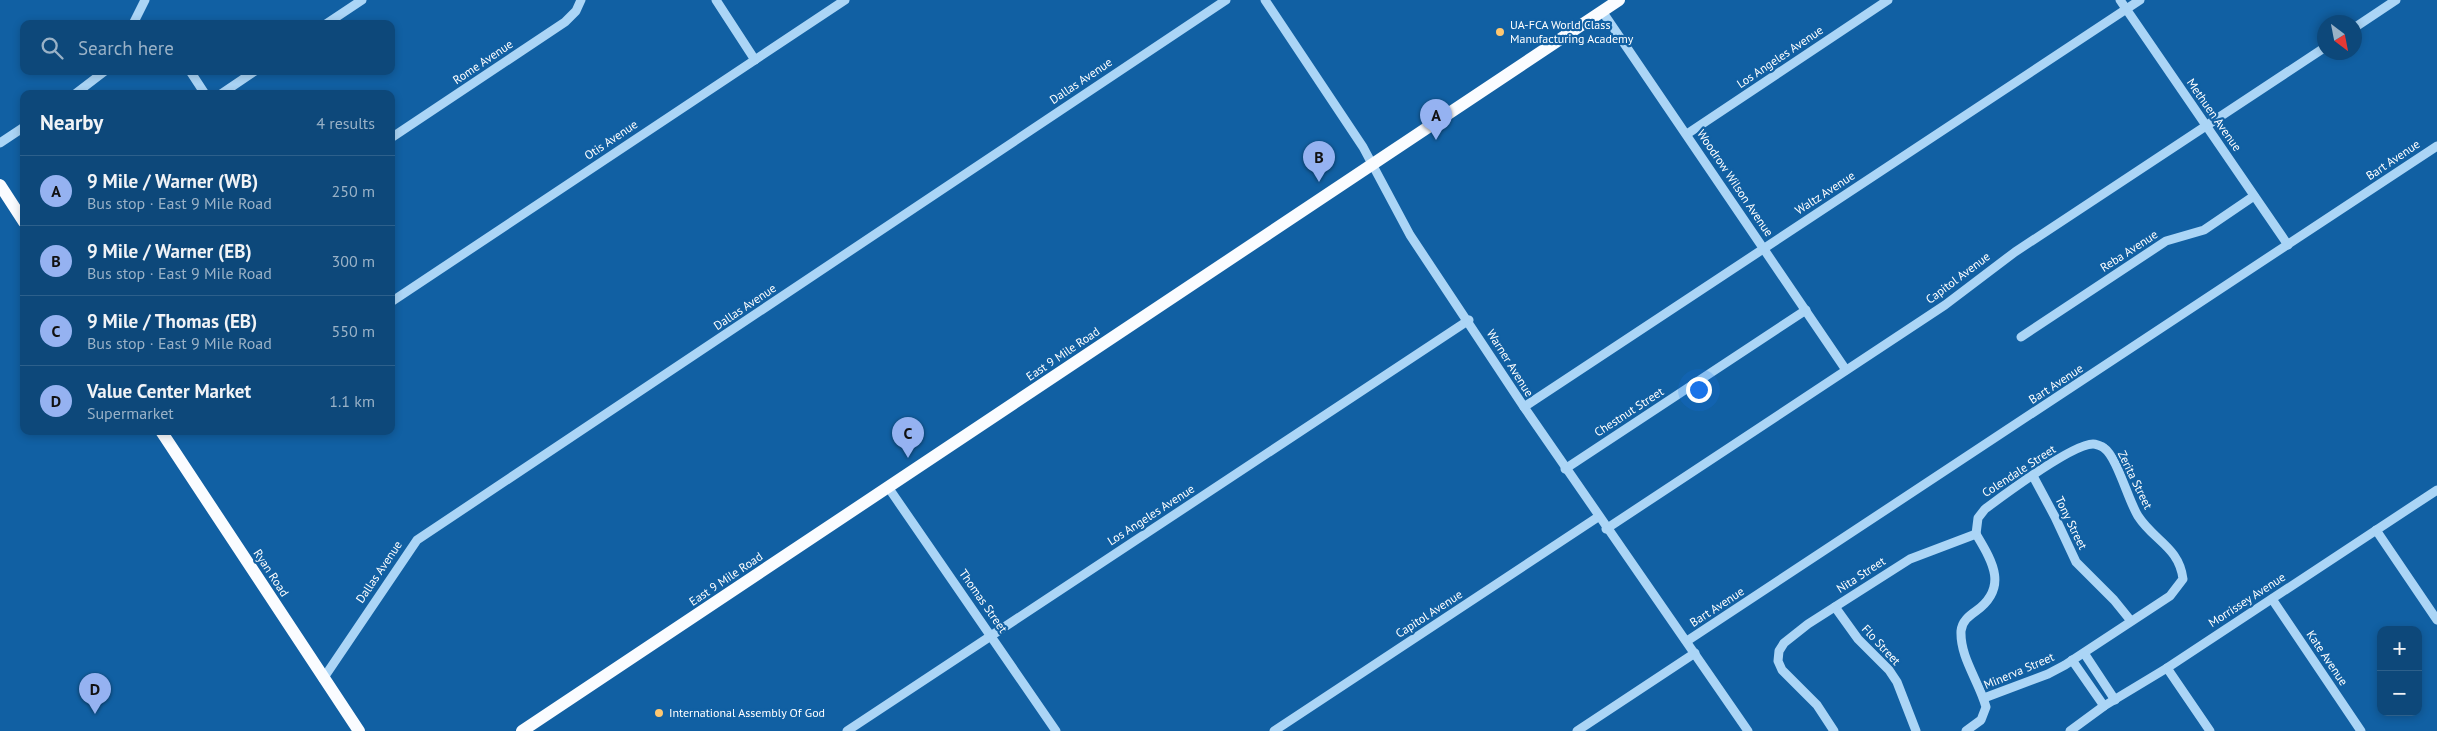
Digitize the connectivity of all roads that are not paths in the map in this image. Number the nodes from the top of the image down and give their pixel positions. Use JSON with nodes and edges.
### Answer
{"nodes":[{"id":1,"x":145,"y":0,"type":"edge"},
{"id":2,"x":362,"y":0,"type":"edge"},
{"id":3,"x":581,"y":0,"type":"edge"},
{"id":4,"x":716,"y":0,"type":"edge"},
{"id":5,"x":844,"y":0,"type":"edge"},
{"id":6,"x":1226,"y":0,"type":"edge"},
{"id":7,"x":1265,"y":0,"type":"edge"},
{"id":8,"x":1619,"y":0,"type":"edge"},
{"id":9,"x":1888,"y":0,"type":"edge"},
{"id":10,"x":2120,"y":0,"type":"edge"},
{"id":11,"x":2140,"y":0,"type":"edge"},
{"id":12,"x":2396,"y":0,"type":"edge"},
{"id":13,"x":2126,"y":9,"type":"junction"},
{"id":14,"x":1602,"y":11,"type":"junction"},
{"id":15,"x":135,"y":20,"type":"edge"},
{"id":16,"x":332,"y":20,"type":"edge"},
{"id":17,"x":2362,"y":23,"type":"edge"},
{"id":18,"x":2317,"y":53,"type":"edge"},
{"id":19,"x":755,"y":60,"type":"junction"},
{"id":20,"x":100,"y":75,"type":"edge"},
{"id":21,"x":193,"y":75,"type":"edge"},
{"id":22,"x":249,"y":75,"type":"edge"},
{"id":23,"x":80,"y":90,"type":"edge"},
{"id":24,"x":202,"y":90,"type":"edge"},
{"id":25,"x":227,"y":90,"type":"edge"},
{"id":26,"x":2206,"y":126,"type":"junction"},
{"id":27,"x":20,"y":131,"type":"edge"},
{"id":28,"x":1687,"y":134,"type":"junction"},
{"id":29,"x":395,"y":135,"type":"edge"},
{"id":30,"x":0,"y":144,"type":"edge"},
{"id":31,"x":2437,"y":146,"type":"edge"},
{"id":32,"x":1372,"y":164,"type":"junction"},
{"id":33,"x":0,"y":185,"type":"edge"},
{"id":34,"x":2254,"y":196,"type":"junction"},
{"id":35,"x":20,"y":216,"type":"edge"},
{"id":36,"x":2288,"y":245,"type":"junction"},
{"id":37,"x":1764,"y":249,"type":"junction"},
{"id":38,"x":395,"y":299,"type":"edge"},
{"id":39,"x":1806,"y":310,"type":"junction"},
{"id":40,"x":1469,"y":320,"type":"junction"},
{"id":41,"x":2021,"y":337,"type":"dead end"},
{"id":42,"x":1846,"y":370,"type":"junction"},
{"id":43,"x":1524,"y":407,"type":"junction"},
{"id":44,"x":165,"y":435,"type":"edge"},
{"id":45,"x":2093,"y":444,"type":"joint"},
{"id":46,"x":1565,"y":469,"type":"junction"},
{"id":47,"x":2033,"y":476,"type":"junction"},
{"id":48,"x":888,"y":487,"type":"junction"},
{"id":49,"x":2437,"y":490,"type":"edge"},
{"id":50,"x":1598,"y":517,"type":"junction"},
{"id":51,"x":1606,"y":529,"type":"junction"},
{"id":52,"x":2376,"y":530,"type":"junction"},
{"id":53,"x":1976,"y":534,"type":"junction"},
{"id":54,"x":2183,"y":580,"type":"joint"},
{"id":55,"x":2272,"y":599,"type":"junction"},
{"id":56,"x":1835,"y":607,"type":"junction"},
{"id":57,"x":2437,"y":620,"type":"edge"},
{"id":58,"x":2130,"y":621,"type":"junction"},
{"id":59,"x":991,"y":634,"type":"junction"},
{"id":60,"x":1687,"y":641,"type":"junction"},
{"id":61,"x":1695,"y":653,"type":"junction"},
{"id":62,"x":2084,"y":653,"type":"junction"},
{"id":63,"x":2072,"y":660,"type":"junction"},
{"id":64,"x":2167,"y":668,"type":"junction"},
{"id":65,"x":323,"y":679,"type":"junction"},
{"id":66,"x":1984,"y":698,"type":"junction"},
{"id":67,"x":2115,"y":700,"type":"junction"},
{"id":68,"x":2104,"y":706,"type":"junction"},
{"id":69,"x":359,"y":731,"type":"edge"},
{"id":70,"x":522,"y":731,"type":"edge"},
{"id":71,"x":847,"y":731,"type":"edge"},
{"id":72,"x":1056,"y":731,"type":"edge"},
{"id":73,"x":1274,"y":731,"type":"edge"},
{"id":74,"x":1577,"y":731,"type":"edge"},
{"id":75,"x":1748,"y":731,"type":"edge"},
{"id":76,"x":1834,"y":731,"type":"edge"},
{"id":77,"x":1916,"y":731,"type":"edge"},
{"id":78,"x":1966,"y":731,"type":"edge"},
{"id":79,"x":2070,"y":731,"type":"edge"},
{"id":80,"x":2210,"y":731,"type":"edge"},
{"id":81,"x":2361,"y":731,"type":"edge"}],
"edges":[{"from":1,"to":15,"type":"street"},
{"from":2,"to":16,"type":"street"},
{"from":3,"to":29,"type":"street","name":"Rome Avenue"},
{"from":4,"to":19,"type":"street"},
{"from":5,"to":19,"type":"street","name":"Otis Avenue"},
{"from":6,"to":65,"type":"street","name":"Dallas Avenue"},
{"from":7,"to":32,"type":"street","name":"Warner Avenue"},
{"from":8,"to":14,"type":"main road","name":"East 9 Mile Road"},
{"from":9,"to":28,"type":"street","name":"Los Angeles Avenue"},
{"from":10,"to":13,"type":"street","name":"Methuen Avenue"},
{"from":11,"to":13,"type":"street","name":"Waltz Avenue"},
{"from":12,"to":17,"type":"street"},
{"from":13,"to":26,"type":"street","name":"Methuen Avenue"},
{"from":13,"to":37,"type":"street","name":"Waltz Avenue"},
{"from":14,"to":28,"type":"street","name":"Woodrow Wilson Avenue"},
{"from":14,"to":32,"type":"main road","name":"East 9 Mile Road"},
{"from":18,"to":26,"type":"street","name":"Capitol Avenue"},
{"from":19,"to":38,"type":"street","name":"Otis Avenue"},
{"from":20,"to":23,"type":"street"},
{"from":21,"to":24,"type":"street"},
{"from":22,"to":25,"type":"street"},
{"from":26,"to":34,"type":"street","name":"Methuen Avenue"},
{"from":26,"to":42,"type":"street","name":"Capitol Avenue"},
{"from":27,"to":30,"type":"street"},
{"from":28,"to":37,"type":"street","name":"Woodrow Wilson Avenue"},
{"from":31,"to":36,"type":"street","name":"Bart Avenue"},
{"from":32,"to":40,"type":"street","name":"Warner Avenue"},
{"from":32,"to":48,"type":"main road","name":"East 9 Mile Road"},
{"from":33,"to":35,"type":"main road"},
{"from":34,"to":36,"type":"street","name":"Methuen Avenue"},
{"from":34,"to":41,"type":"street","name":"Reba Avenue"},
{"from":36,"to":60,"type":"street","name":"Bart Avenue"},
{"from":37,"to":39,"type":"street","name":"Woodrow Wilson Avenue"},
{"from":37,"to":43,"type":"street","name":"Waltz Avenue"},
{"from":39,"to":42,"type":"street","name":"Woodrow Wilson Avenue"},
{"from":39,"to":46,"type":"street","name":"Chestnut Street"},
{"from":40,"to":43,"type":"street","name":"Warner Avenue"},
{"from":40,"to":59,"type":"street","name":"Los Angeles Avenue"},
{"from":42,"to":51,"type":"street","name":"Capitol Avenue"},
{"from":43,"to":46,"type":"street","name":"Warner Avenue"},
{"from":44,"to":65,"type":"main road","name":"Ryan Road"},
{"from":45,"to":47,"type":"street","name":"Colendale Street"},
{"from":45,"to":54,"type":"street","name":"Zerita Street"},
{"from":46,"to":50,"type":"street","name":"Warner Avenue"},
{"from":47,"to":53,"type":"street","name":"Colendale Street"},
{"from":47,"to":58,"type":"street","name":"Tony Street"},
{"from":48,"to":59,"type":"street","name":"Thomas Street"},
{"from":48,"to":70,"type":"main road","name":"East 9 Mile Road"},
{"from":49,"to":52,"type":"street","name":"Morrissey Avenue"},
{"from":50,"to":51,"type":"street","name":"Warner Avenue"},
{"from":50,"to":73,"type":"street","name":"Capitol Avenue"},
{"from":51,"to":60,"type":"street","name":"Warner Avenue"},
{"from":52,"to":55,"type":"street","name":"Morrissey Avenue"},
{"from":52,"to":57,"type":"street"},
{"from":53,"to":56,"type":"street","name":"Nita Street"},
{"from":53,"to":66,"type":"street"},
{"from":54,"to":58,"type":"street","name":"Minerva Street"},
{"from":55,"to":64,"type":"street","name":"Morrissey Avenue"},
{"from":55,"to":81,"type":"street","name":"Kate Avenue"},
{"from":56,"to":76,"type":"street","name":"Nita Street"},
{"from":56,"to":77,"type":"street","name":"Flo Street"},
{"from":58,"to":62,"type":"street","name":"Minerva Street"},
{"from":59,"to":71,"type":"street","name":"Los Angeles Avenue"},
{"from":59,"to":72,"type":"street","name":"Thomas Street"},
{"from":60,"to":61,"type":"street","name":"Warner Avenue"},
{"from":61,"to":74,"type":"street"},
{"from":61,"to":75,"type":"street","name":"Warner Avenue"},
{"from":62,"to":63,"type":"street","name":"Minerva Street"},
{"from":62,"to":67,"type":"street"},
{"from":63,"to":66,"type":"street","name":"Minerva Street"},
{"from":63,"to":68,"type":"street","name":"Minerva Street"},
{"from":64,"to":67,"type":"street","name":"Morrissey Avenue"},
{"from":64,"to":80,"type":"street"},
{"from":65,"to":69,"type":"main road","name":"Ryan Road"},
{"from":66,"to":78,"type":"street","name":"Minerva Street"},
{"from":67,"to":68,"type":"street","name":"Morrissey Avenue"},
{"from":68,"to":79,"type":"street","name":"Morrissey Avenue"}]}
